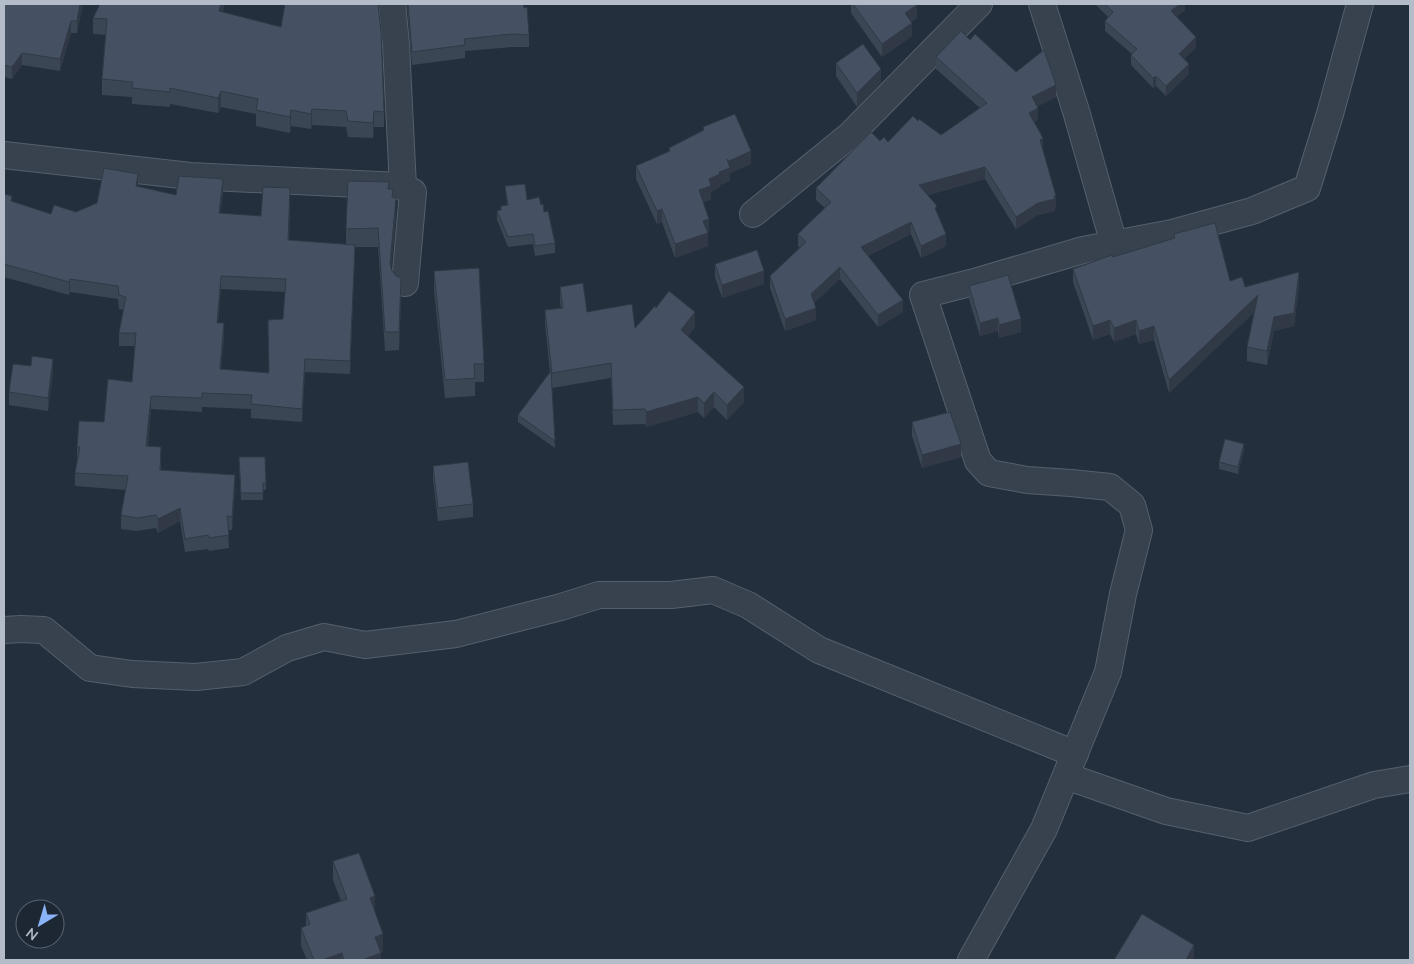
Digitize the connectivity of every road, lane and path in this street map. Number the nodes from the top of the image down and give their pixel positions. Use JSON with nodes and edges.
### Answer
{"nodes":[{"id":1,"x":392,"y":4,"type":"edge"},
{"id":2,"x":979,"y":4,"type":"edge"},
{"id":3,"x":1042,"y":4,"type":"edge"},
{"id":4,"x":1360,"y":4,"type":"edge"},
{"id":5,"x":4,"y":155,"type":"edge"},
{"id":6,"x":403,"y":187,"type":"junction"},
{"id":7,"x":753,"y":214,"type":"dead end"},
{"id":8,"x":1114,"y":244,"type":"junction"},
{"id":9,"x":405,"y":283,"type":"dead end"},
{"id":10,"x":4,"y":630,"type":"edge"},
{"id":11,"x":1070,"y":765,"type":"junction"},
{"id":12,"x":1410,"y":779,"type":"edge"},
{"id":13,"x":971,"y":960,"type":"edge"}],
"edges":[{"from":1,"to":6,"type":"street"},
{"from":2,"to":7,"type":"street"},
{"from":3,"to":8,"type":"street"},
{"from":4,"to":8,"type":"street"},
{"from":5,"to":6,"type":"street"},
{"from":6,"to":9,"type":"street"},
{"from":8,"to":11,"type":"street"},
{"from":10,"to":11,"type":"street"},
{"from":11,"to":12,"type":"street"},
{"from":11,"to":13,"type":"street"}]}
